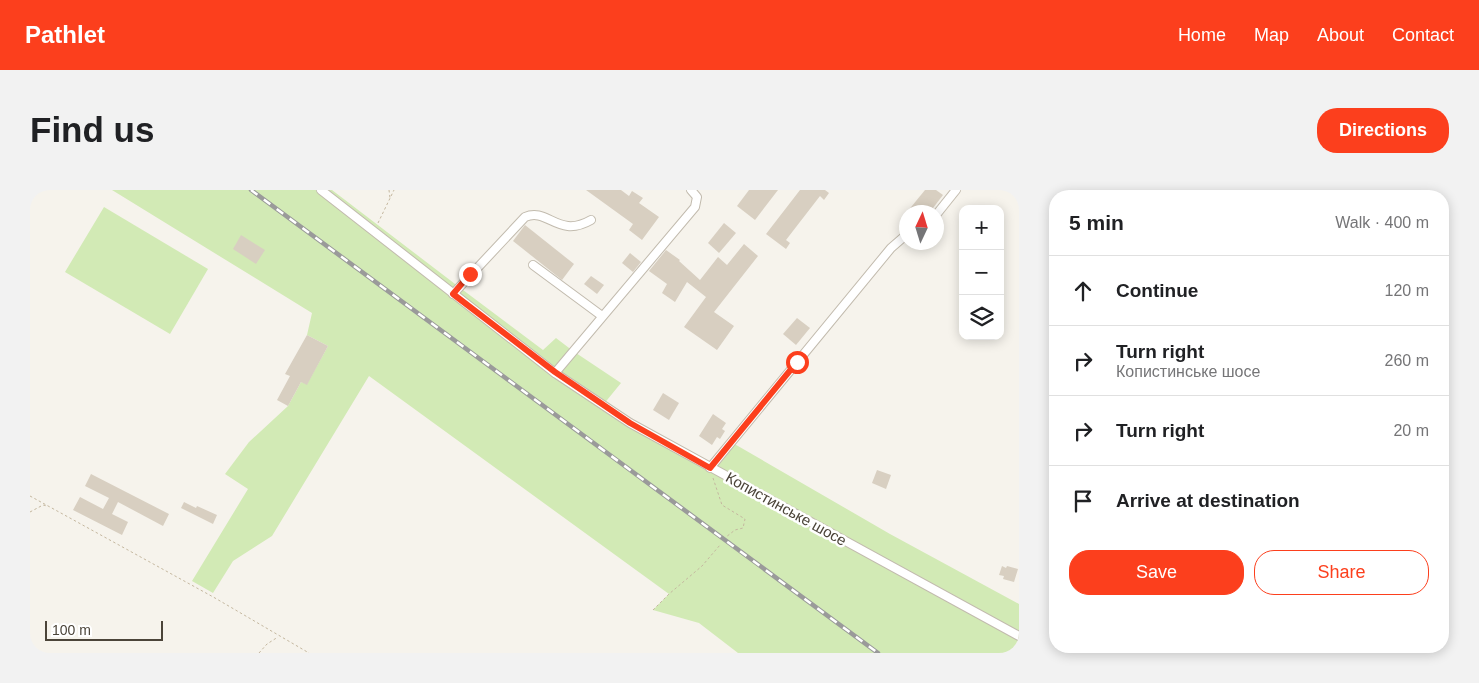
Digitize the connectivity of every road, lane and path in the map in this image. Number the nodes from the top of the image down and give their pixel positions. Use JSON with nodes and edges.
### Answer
{"nodes":[{"id":1,"x":320,"y":190,"type":"edge"},
{"id":2,"x":389,"y":190,"type":"edge"},
{"id":3,"x":394,"y":190,"type":"edge"},
{"id":4,"x":691,"y":190,"type":"edge"},
{"id":5,"x":956,"y":190,"type":"edge"},
{"id":6,"x":390,"y":198,"type":"junction"},
{"id":7,"x":944,"y":205,"type":"edge"},
{"id":8,"x":591,"y":220,"type":"dead end"},
{"id":9,"x":375,"y":231,"type":"junction"},
{"id":10,"x":899,"y":241,"type":"edge"},
{"id":11,"x":533,"y":266,"type":"dead end"},
{"id":12,"x":453,"y":294,"type":"junction"},
{"id":13,"x":602,"y":316,"type":"junction"},
{"id":14,"x":555,"y":372,"type":"junction"},
{"id":15,"x":710,"y":468,"type":"junction"},
{"id":16,"x":30,"y":496,"type":"edge"},
{"id":17,"x":47,"y":506,"type":"junction"},
{"id":18,"x":30,"y":512,"type":"edge"},
{"id":19,"x":726,"y":537,"type":"dead end"},
{"id":20,"x":720,"y":545,"type":"dead end"},
{"id":21,"x":653,"y":610,"type":"dead end"},
{"id":22,"x":279,"y":636,"type":"junction"},
{"id":23,"x":1019,"y":636,"type":"edge"},
{"id":24,"x":259,"y":653,"type":"edge"},
{"id":25,"x":308,"y":653,"type":"edge"}],
"edges":[{"from":1,"to":9,"type":"street","name":"Копистинське шосе"},
{"from":2,"to":6,"type":"path"},
{"from":3,"to":6,"type":"path"},
{"from":4,"to":13,"type":"street"},
{"from":5,"to":7,"type":"street"},
{"from":6,"to":9,"type":"path"},
{"from":8,"to":12,"type":"street"},
{"from":9,"to":12,"type":"street","name":"Копистинське шосе"},
{"from":10,"to":15,"type":"street"},
{"from":11,"to":13,"type":"street"},
{"from":12,"to":14,"type":"street","name":"Копистинське шосе"},
{"from":13,"to":14,"type":"street"},
{"from":14,"to":15,"type":"street","name":"Копистинське шосе"},
{"from":15,"to":19,"type":"path"},
{"from":15,"to":23,"type":"street","name":"Копистинське шосе"},
{"from":16,"to":17,"type":"path"},
{"from":17,"to":18,"type":"path"},
{"from":17,"to":22,"type":"path"},
{"from":20,"to":21,"type":"path"},
{"from":22,"to":24,"type":"path"},
{"from":22,"to":25,"type":"path"}]}
